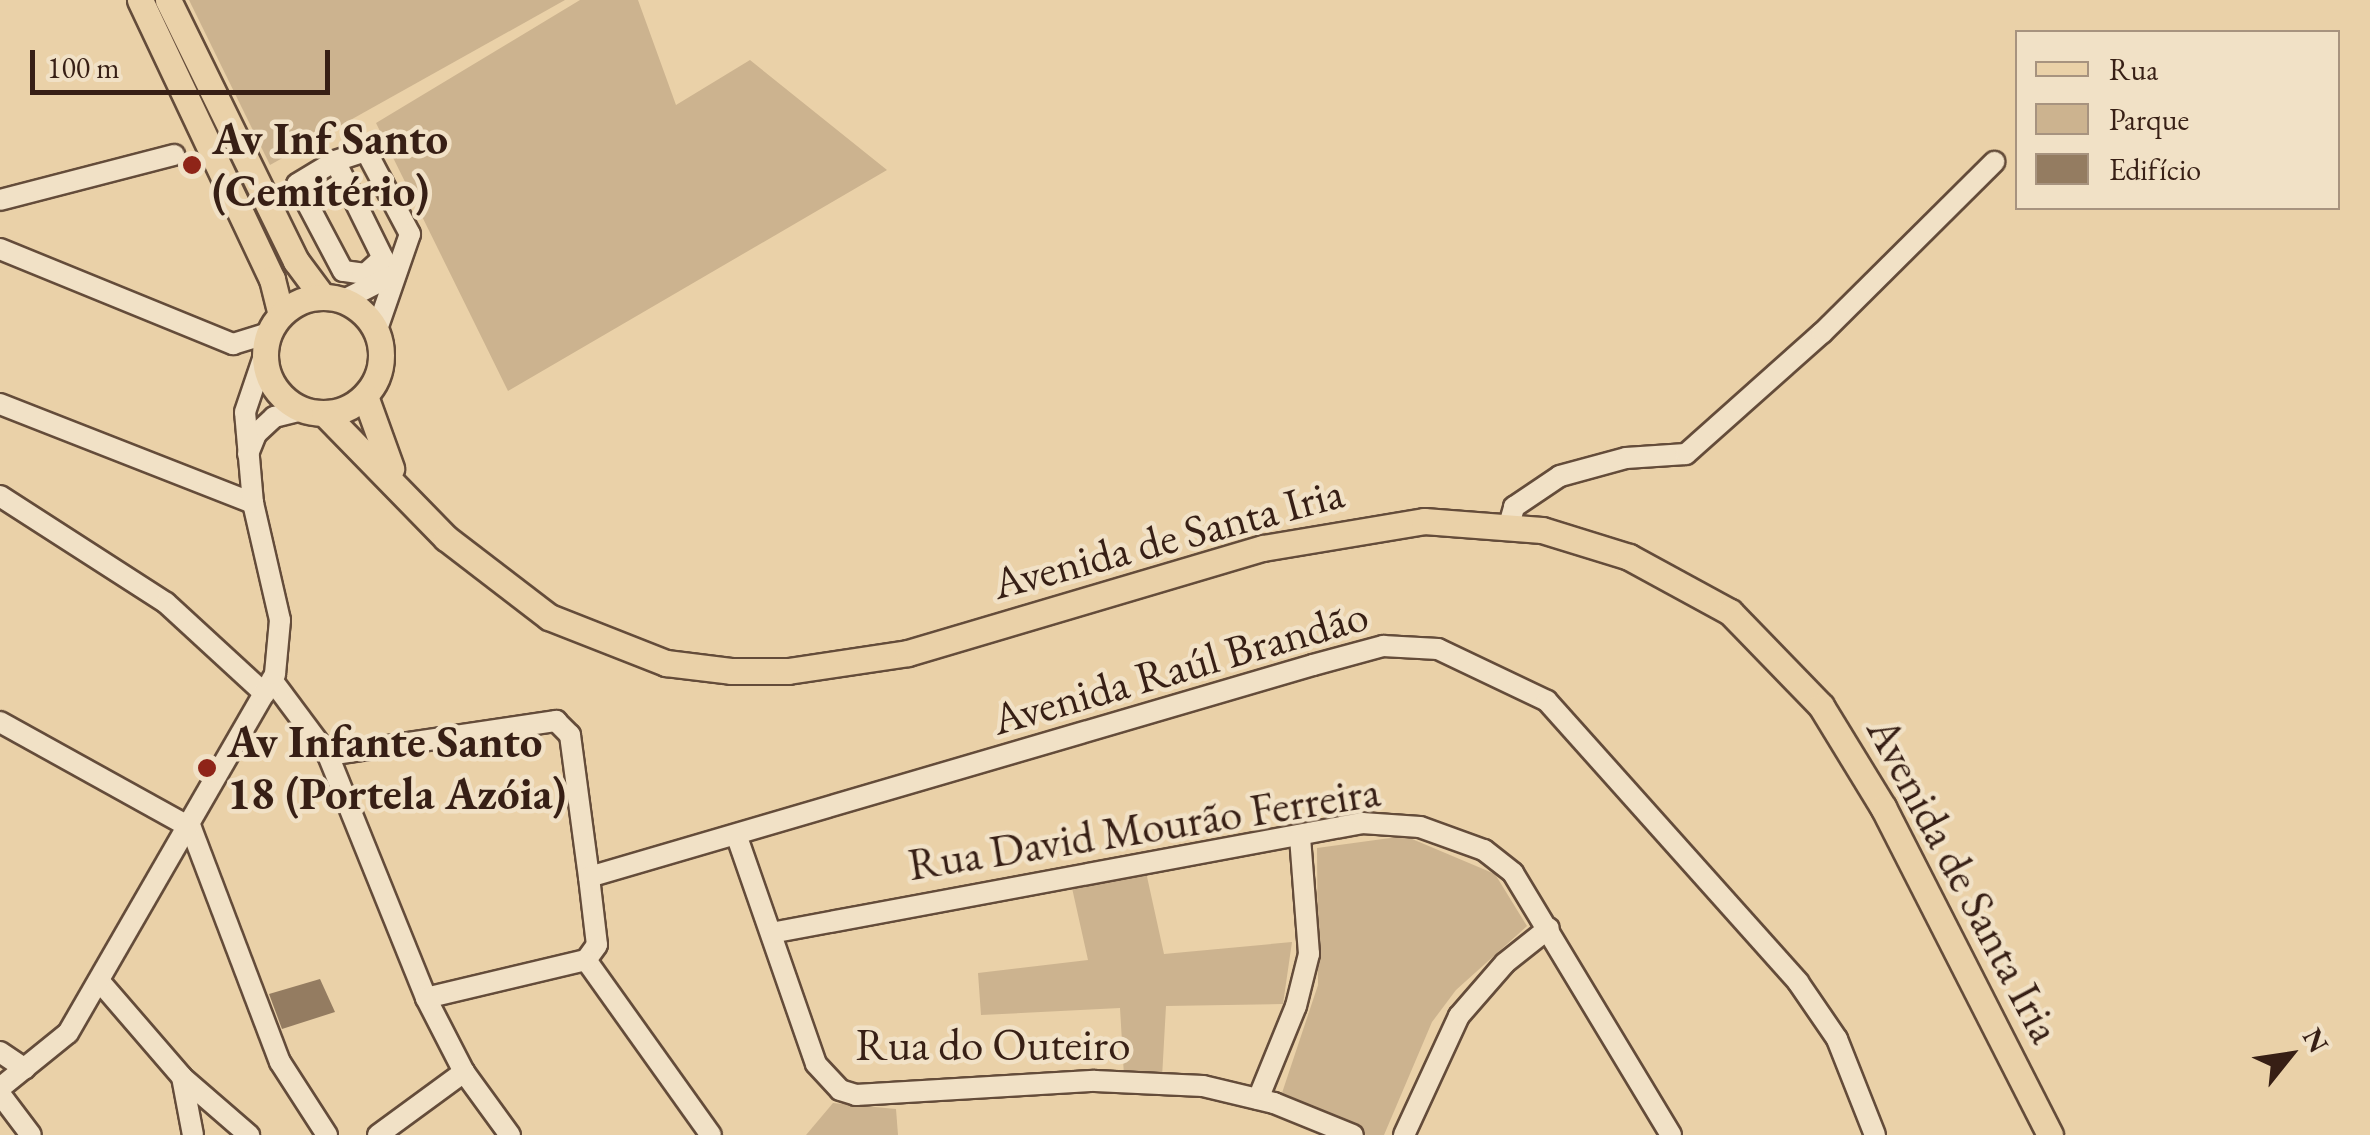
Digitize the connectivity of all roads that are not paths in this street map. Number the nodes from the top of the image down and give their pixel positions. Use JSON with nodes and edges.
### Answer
{"nodes":[{"id":1,"x":140,"y":0,"type":"edge"},
{"id":2,"x":168,"y":0,"type":"edge"},
{"id":3,"x":174,"y":156,"type":"dead end"},
{"id":4,"x":335,"y":161,"type":"junction"},
{"id":5,"x":1994,"y":162,"type":"dead end"},
{"id":6,"x":0,"y":200,"type":"edge"},
{"id":7,"x":0,"y":249,"type":"edge"},
{"id":8,"x":400,"y":268,"type":"junction"},
{"id":9,"x":333,"y":298,"type":"junction"},
{"id":10,"x":376,"y":332,"type":"junction"},
{"id":11,"x":271,"y":335,"type":"junction"},
{"id":12,"x":366,"y":396,"type":"junction"},
{"id":13,"x":0,"y":404,"type":"edge"},
{"id":14,"x":313,"y":412,"type":"junction"},
{"id":15,"x":248,"y":456,"type":"junction"},
{"id":16,"x":0,"y":496,"type":"edge"},
{"id":17,"x":409,"y":498,"type":"junction"},
{"id":18,"x":253,"y":503,"type":"junction"},
{"id":19,"x":1509,"y":526,"type":"junction"},
{"id":20,"x":269,"y":687,"type":"junction"},
{"id":21,"x":0,"y":722,"type":"edge"},
{"id":22,"x":328,"y":755,"type":"junction"},
{"id":23,"x":191,"y":828,"type":"junction"},
{"id":24,"x":1300,"y":836,"type":"junction"},
{"id":25,"x":737,"y":837,"type":"junction"},
{"id":26,"x":589,"y":877,"type":"junction"},
{"id":27,"x":1550,"y":928,"type":"junction"},
{"id":28,"x":771,"y":932,"type":"junction"},
{"id":29,"x":586,"y":960,"type":"junction"},
{"id":30,"x":101,"y":982,"type":"junction"},
{"id":31,"x":426,"y":998,"type":"junction"},
{"id":32,"x":0,"y":1052,"type":"edge"},
{"id":33,"x":26,"y":1069,"type":"junction"},
{"id":34,"x":464,"y":1072,"type":"junction"},
{"id":35,"x":182,"y":1076,"type":"junction"},
{"id":36,"x":0,"y":1091,"type":"edge"},
{"id":37,"x":1258,"y":1099,"type":"junction"},
{"id":38,"x":31,"y":1135,"type":"edge"},
{"id":39,"x":193,"y":1135,"type":"edge"},
{"id":40,"x":249,"y":1135,"type":"edge"},
{"id":41,"x":327,"y":1135,"type":"edge"},
{"id":42,"x":378,"y":1135,"type":"edge"},
{"id":43,"x":510,"y":1135,"type":"edge"},
{"id":44,"x":711,"y":1135,"type":"edge"},
{"id":45,"x":1353,"y":1135,"type":"edge"},
{"id":46,"x":1404,"y":1135,"type":"edge"},
{"id":47,"x":1671,"y":1135,"type":"edge"},
{"id":48,"x":1874,"y":1135,"type":"edge"},
{"id":49,"x":2050,"y":1135,"type":"edge"}],
"edges":[{"from":1,"to":11,"type":"main road"},
{"from":2,"to":9,"type":"main road"},
{"from":3,"to":6,"type":"street"},
{"from":4,"to":4,"type":"street"},
{"from":4,"to":8,"type":"street"},
{"from":5,"to":19,"type":"street"},
{"from":7,"to":11,"type":"street"},
{"from":8,"to":9,"type":"street"},
{"from":8,"to":10,"type":"street"},
{"from":9,"to":10,"type":"main road"},
{"from":9,"to":11,"type":"main road"},
{"from":10,"to":12,"type":"main road"},
{"from":11,"to":14,"type":"main road"},
{"from":11,"to":15,"type":"street"},
{"from":12,"to":14,"type":"main road"},
{"from":12,"to":17,"type":"main road","name":"Avenida de Santa Iria"},
{"from":13,"to":18,"type":"street"},
{"from":14,"to":15,"type":"street"},
{"from":14,"to":17,"type":"main road","name":"Avenida de Santa Iria"},
{"from":15,"to":18,"type":"street"},
{"from":16,"to":20,"type":"street"},
{"from":17,"to":19,"type":"main road","name":"Avenida de Santa Iria"},
{"from":18,"to":20,"type":"street"},
{"from":19,"to":49,"type":"main road","name":"Avenida de Santa Iria"},
{"from":20,"to":22,"type":"street"},
{"from":20,"to":23,"type":"street"},
{"from":21,"to":23,"type":"street"},
{"from":22,"to":26,"type":"street"},
{"from":22,"to":31,"type":"street"},
{"from":23,"to":30,"type":"street"},
{"from":23,"to":41,"type":"street"},
{"from":24,"to":27,"type":"street","name":"Rua David Mourão Ferreira"},
{"from":24,"to":28,"type":"street","name":"Rua David Mourão Ferreira"},
{"from":24,"to":37,"type":"street"},
{"from":25,"to":26,"type":"street","name":"Avenida Raúl Brandão"},
{"from":25,"to":28,"type":"street","name":"Rua do Outeiro"},
{"from":25,"to":48,"type":"street","name":"Avenida Raúl Brandão"},
{"from":26,"to":29,"type":"street"},
{"from":27,"to":46,"type":"street"},
{"from":27,"to":47,"type":"street","name":"Rua David Mourão Ferreira"},
{"from":28,"to":37,"type":"street","name":"Rua do Outeiro"},
{"from":29,"to":31,"type":"street"},
{"from":29,"to":44,"type":"street"},
{"from":30,"to":33,"type":"street"},
{"from":30,"to":35,"type":"street"},
{"from":31,"to":34,"type":"street"},
{"from":32,"to":33,"type":"street"},
{"from":33,"to":36,"type":"street"},
{"from":34,"to":42,"type":"street"},
{"from":34,"to":43,"type":"street"},
{"from":35,"to":39,"type":"street"},
{"from":35,"to":40,"type":"street"},
{"from":36,"to":38,"type":"street"},
{"from":37,"to":45,"type":"street","name":"Rua do Outeiro"}]}
